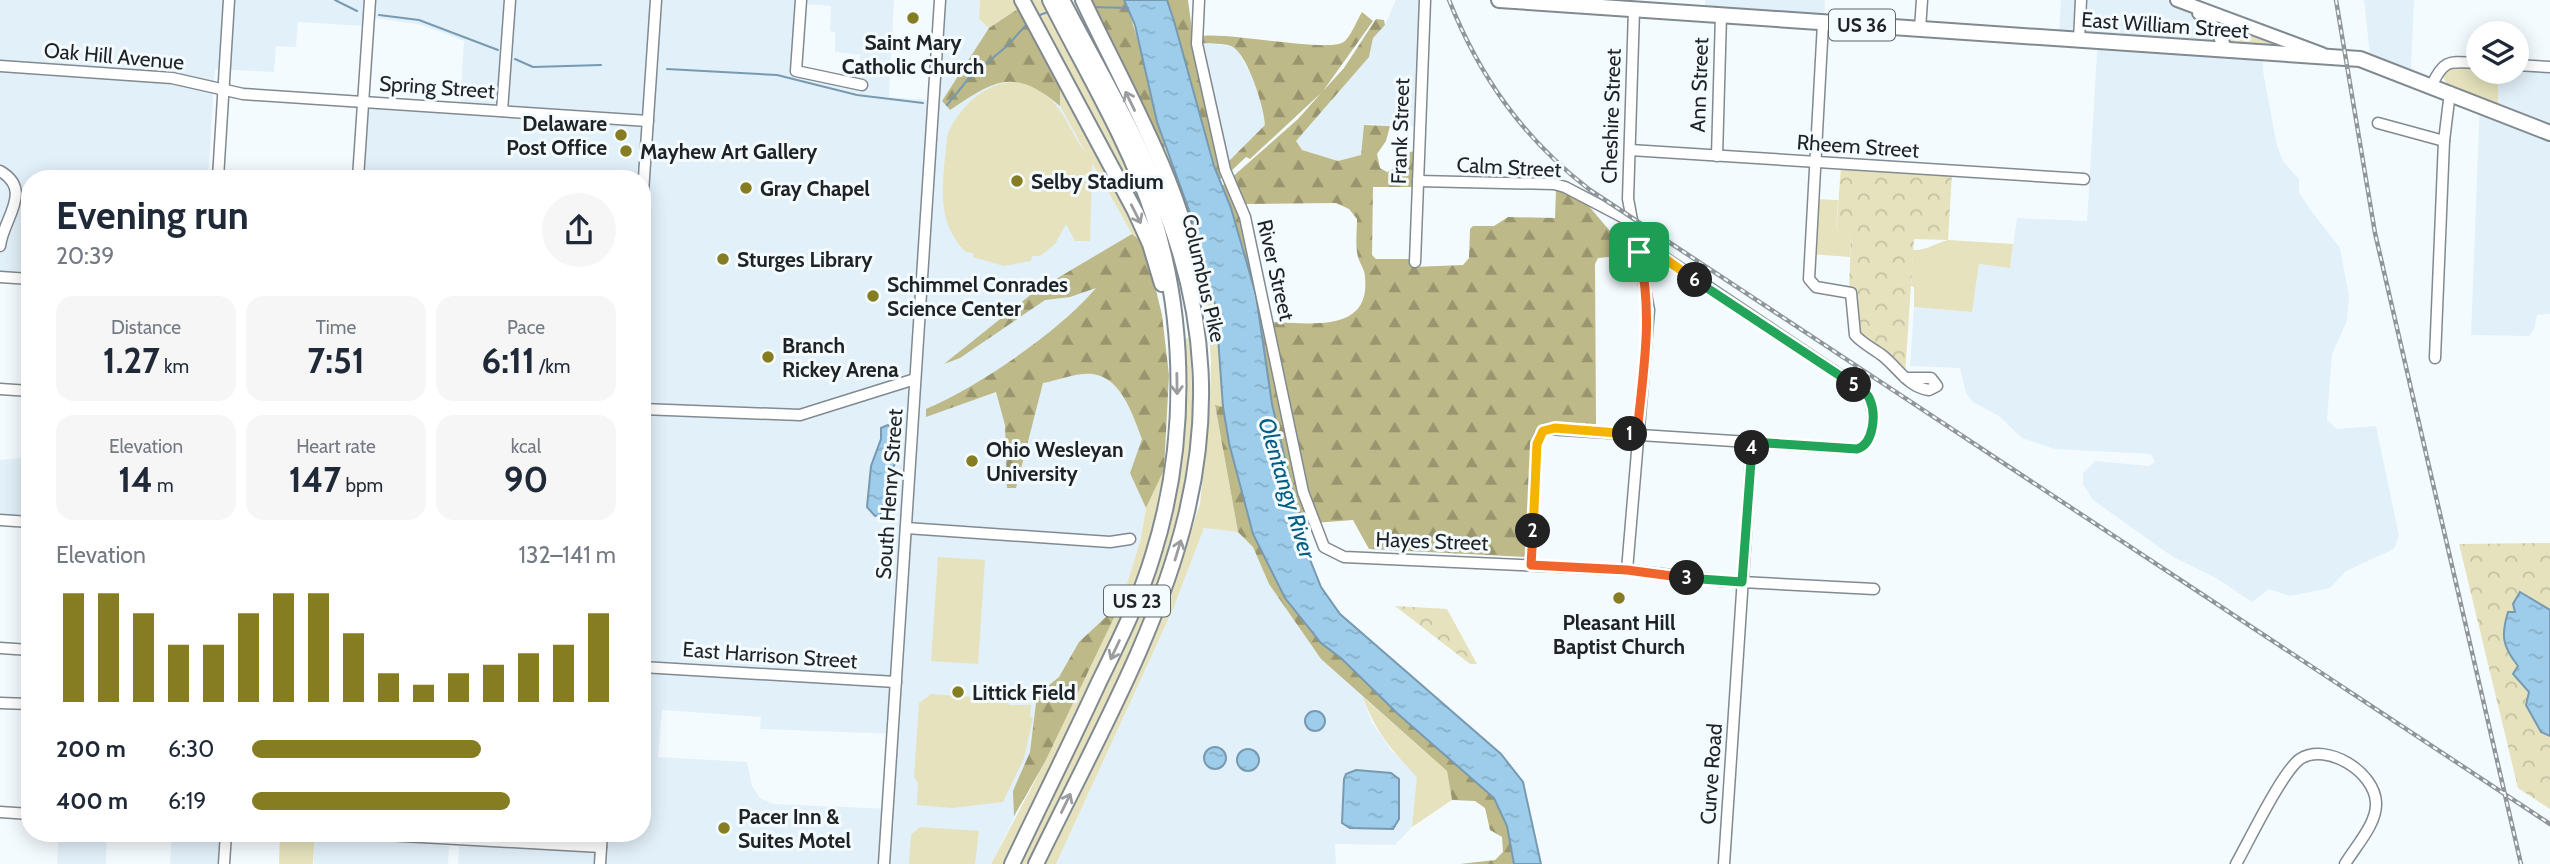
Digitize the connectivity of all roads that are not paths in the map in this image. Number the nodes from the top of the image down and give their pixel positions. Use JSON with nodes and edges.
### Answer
{"nodes":[{"id":1,"x":229,"y":0,"type":"edge"},
{"id":2,"x":370,"y":0,"type":"edge"},
{"id":3,"x":510,"y":0,"type":"edge"},
{"id":4,"x":656,"y":0,"type":"edge"},
{"id":5,"x":801,"y":0,"type":"edge"},
{"id":6,"x":940,"y":0,"type":"edge"},
{"id":7,"x":1021,"y":0,"type":"edge"},
{"id":8,"x":1050,"y":0,"type":"edge"},
{"id":9,"x":1062,"y":0,"type":"edge"},
{"id":10,"x":1199,"y":0,"type":"edge"},
{"id":11,"x":1425,"y":0,"type":"edge"},
{"id":12,"x":1499,"y":0,"type":"edge"},
{"id":13,"x":1922,"y":0,"type":"edge"},
{"id":14,"x":2081,"y":0,"type":"edge"},
{"id":15,"x":2177,"y":0,"type":"edge"},
{"id":16,"x":1550,"y":2,"type":"edge"},
{"id":17,"x":1085,"y":5,"type":"edge"},
{"id":18,"x":1701,"y":7,"type":"edge"},
{"id":19,"x":1634,"y":10,"type":"junction"},
{"id":20,"x":1721,"y":15,"type":"junction"},
{"id":21,"x":1823,"y":23,"type":"junction"},
{"id":22,"x":1070,"y":27,"type":"junction"},
{"id":23,"x":1920,"y":29,"type":"junction"},
{"id":24,"x":2079,"y":40,"type":"junction"},
{"id":25,"x":2226,"y":50,"type":"junction"},
{"id":26,"x":2325,"y":55,"type":"junction"},
{"id":27,"x":2466,"y":63,"type":"edge"},
{"id":28,"x":0,"y":66,"type":"edge"},
{"id":29,"x":2529,"y":66,"type":"edge"},
{"id":30,"x":2550,"y":67,"type":"edge"},
{"id":31,"x":862,"y":85,"type":"dead end"},
{"id":32,"x":2432,"y":85,"type":"junction"},
{"id":33,"x":223,"y":91,"type":"junction"},
{"id":34,"x":2450,"y":92,"type":"junction"},
{"id":35,"x":363,"y":102,"type":"junction"},
{"id":36,"x":502,"y":111,"type":"junction"},
{"id":37,"x":648,"y":121,"type":"junction"},
{"id":38,"x":2378,"y":123,"type":"dead end"},
{"id":39,"x":2549,"y":132,"type":"edge"},
{"id":40,"x":2444,"y":141,"type":"junction"},
{"id":41,"x":1630,"y":150,"type":"junction"},
{"id":42,"x":1717,"y":156,"type":"junction"},
{"id":43,"x":1814,"y":162,"type":"junction"},
{"id":44,"x":218,"y":170,"type":"edge"},
{"id":45,"x":359,"y":170,"type":"edge"},
{"id":46,"x":645,"y":170,"type":"edge"},
{"id":47,"x":0,"y":171,"type":"edge"},
{"id":48,"x":2084,"y":179,"type":"dead end"},
{"id":49,"x":1418,"y":181,"type":"junction"},
{"id":50,"x":1632,"y":222,"type":"junction"},
{"id":51,"x":0,"y":246,"type":"edge"},
{"id":52,"x":1639,"y":252,"type":"junction"},
{"id":53,"x":1415,"y":262,"type":"dead end"},
{"id":54,"x":0,"y":277,"type":"edge"},
{"id":55,"x":21,"y":278,"type":"edge"},
{"id":56,"x":1172,"y":316,"type":"junction"},
{"id":57,"x":1199,"y":328,"type":"junction"},
{"id":58,"x":2435,"y":358,"type":"dead end"},
{"id":59,"x":1905,"y":378,"type":"dead end"},
{"id":60,"x":915,"y":379,"type":"junction"},
{"id":61,"x":0,"y":389,"type":"edge"},
{"id":62,"x":21,"y":390,"type":"edge"},
{"id":63,"x":651,"y":409,"type":"edge"},
{"id":64,"x":1637,"y":434,"type":"junction"},
{"id":65,"x":1752,"y":442,"type":"junction"},
{"id":66,"x":0,"y":520,"type":"edge"},
{"id":67,"x":21,"y":521,"type":"edge"},
{"id":68,"x":906,"y":528,"type":"junction"},
{"id":69,"x":1130,"y":538,"type":"dead end"},
{"id":70,"x":1325,"y":548,"type":"joint"},
{"id":71,"x":1531,"y":565,"type":"junction"},
{"id":72,"x":1627,"y":570,"type":"junction"},
{"id":73,"x":1742,"y":582,"type":"junction"},
{"id":74,"x":1874,"y":589,"type":"dead end"},
{"id":75,"x":0,"y":648,"type":"edge"},
{"id":76,"x":21,"y":649,"type":"edge"},
{"id":77,"x":651,"y":668,"type":"edge"},
{"id":78,"x":896,"y":682,"type":"junction"},
{"id":79,"x":0,"y":703,"type":"edge"},
{"id":80,"x":21,"y":704,"type":"edge"},
{"id":81,"x":0,"y":812,"type":"edge"},
{"id":82,"x":21,"y":813,"type":"edge"},
{"id":83,"x":225,"y":842,"type":"edge"},
{"id":84,"x":534,"y":842,"type":"edge"},
{"id":85,"x":601,"y":842,"type":"edge"},
{"id":86,"x":601,"y":847,"type":"junction"},
{"id":87,"x":224,"y":864,"type":"edge"},
{"id":88,"x":600,"y":864,"type":"edge"},
{"id":89,"x":884,"y":864,"type":"edge"},
{"id":90,"x":1012,"y":864,"type":"edge"},
{"id":91,"x":1036,"y":864,"type":"edge"},
{"id":92,"x":1724,"y":864,"type":"edge"},
{"id":93,"x":2236,"y":864,"type":"edge"},
{"id":94,"x":2345,"y":864,"type":"edge"}],
"edges":[{"from":1,"to":33,"type":"street"},
{"from":2,"to":35,"type":"street"},
{"from":3,"to":36,"type":"street"},
{"from":4,"to":37,"type":"street"},
{"from":5,"to":31,"type":"street"},
{"from":6,"to":60,"type":"street","name":"South Henry Street"},
{"from":7,"to":56,"type":"highway","one_way":true},
{"from":8,"to":22,"type":"highway","number":"US 23"},
{"from":9,"to":22,"type":"highway","number":"US 23"},
{"from":10,"to":70,"type":"street","name":"River Street"},
{"from":11,"to":49,"type":"street","name":"Frank Street"},
{"from":12,"to":16,"type":"highway","name":"East William Street","number":"US 36"},
{"from":13,"to":23,"type":"street"},
{"from":14,"to":24,"type":"street"},
{"from":15,"to":25,"type":"main road"},
{"from":15,"to":26,"type":"main road"},
{"from":16,"to":19,"type":"highway","name":"East William Street","number":"US 36"},
{"from":57,"to":17,"type":"highway","one_way":true},
{"from":18,"to":19,"type":"highway","name":"East William Street","number":"US 36"},
{"from":18,"to":20,"type":"highway","name":"East William Street","number":"US 36"},
{"from":19,"to":41,"type":"street","name":"Cheshire Street"},
{"from":20,"to":21,"type":"highway","name":"East William Street","number":"US 36"},
{"from":20,"to":42,"type":"street","name":"Ann Street"},
{"from":21,"to":23,"type":"highway","name":"East William Street","number":"US 36"},
{"from":21,"to":43,"type":"street"},
{"from":22,"to":56,"type":"highway","name":"Columbus Pike","number":"US 23"},
{"from":22,"to":57,"type":"highway","name":"Columbus Pike","number":"US 23"},
{"from":23,"to":24,"type":"highway","name":"East William Street","number":"US 36"},
{"from":24,"to":25,"type":"highway","name":"East William Street","number":"US 36"},
{"from":25,"to":26,"type":"highway","name":"East William Street","number":"US 36"},
{"from":26,"to":32,"type":"highway","number":"US 36"},
{"from":27,"to":32,"type":"street"},
{"from":28,"to":33,"type":"street","name":"Oak Hill Avenue"},
{"from":29,"to":30,"type":"street"},
{"from":32,"to":34,"type":"highway","number":"US 36"},
{"from":33,"to":35,"type":"street","name":"Spring Street"},
{"from":33,"to":44,"type":"street"},
{"from":34,"to":39,"type":"highway","number":"US 36"},
{"from":34,"to":40,"type":"street"},
{"from":35,"to":36,"type":"street","name":"Spring Street"},
{"from":35,"to":45,"type":"street"},
{"from":36,"to":37,"type":"street","name":"Spring Street"},
{"from":37,"to":46,"type":"street"},
{"from":38,"to":40,"type":"street"},
{"from":40,"to":58,"type":"street"},
{"from":41,"to":42,"type":"street","name":"Rheem Street"},
{"from":41,"to":50,"type":"street","name":"Cheshire Street"},
{"from":42,"to":43,"type":"street","name":"Rheem Street"},
{"from":43,"to":48,"type":"street","name":"Rheem Street"},
{"from":43,"to":59,"type":"street"},
{"from":47,"to":51,"type":"street"},
{"from":49,"to":50,"type":"street","name":"Calm Street"},
{"from":49,"to":53,"type":"street","name":"Frank Street"},
{"from":50,"to":52,"type":"street","name":"Cheshire Street"},
{"from":52,"to":64,"type":"street"},
{"from":52,"to":65,"type":"street"},
{"from":54,"to":55,"type":"street"},
{"from":56,"to":90,"type":"highway","name":"Columbus Pike","number":"US 23","one_way":true},
{"from":91,"to":57,"type":"highway","name":"Columbus Pike","number":"US 23","one_way":true},
{"from":60,"to":63,"type":"street"},
{"from":60,"to":68,"type":"street","name":"South Henry Street"},
{"from":61,"to":62,"type":"street"},
{"from":64,"to":65,"type":"street"},
{"from":64,"to":71,"type":"street"},
{"from":64,"to":72,"type":"street"},
{"from":65,"to":73,"type":"street","name":"Curve Road"},
{"from":66,"to":67,"type":"street"},
{"from":68,"to":69,"type":"street"},
{"from":68,"to":78,"type":"street","name":"South Henry Street"},
{"from":70,"to":71,"type":"street","name":"Hayes Street"},
{"from":71,"to":72,"type":"street","name":"Hayes Street"},
{"from":72,"to":73,"type":"street","name":"Hayes Street"},
{"from":73,"to":74,"type":"street","name":"Hayes Street"},
{"from":73,"to":92,"type":"street","name":"Curve Road"},
{"from":75,"to":76,"type":"street"},
{"from":77,"to":78,"type":"street","name":"East Harrison Street"},
{"from":78,"to":89,"type":"street","name":"South Henry Street"},
{"from":79,"to":80,"type":"street"},
{"from":81,"to":82,"type":"street"},
{"from":83,"to":87,"type":"street"},
{"from":84,"to":86,"type":"street"},
{"from":85,"to":86,"type":"street"},
{"from":86,"to":88,"type":"street"},
{"from":93,"to":94,"type":"street"}]}
